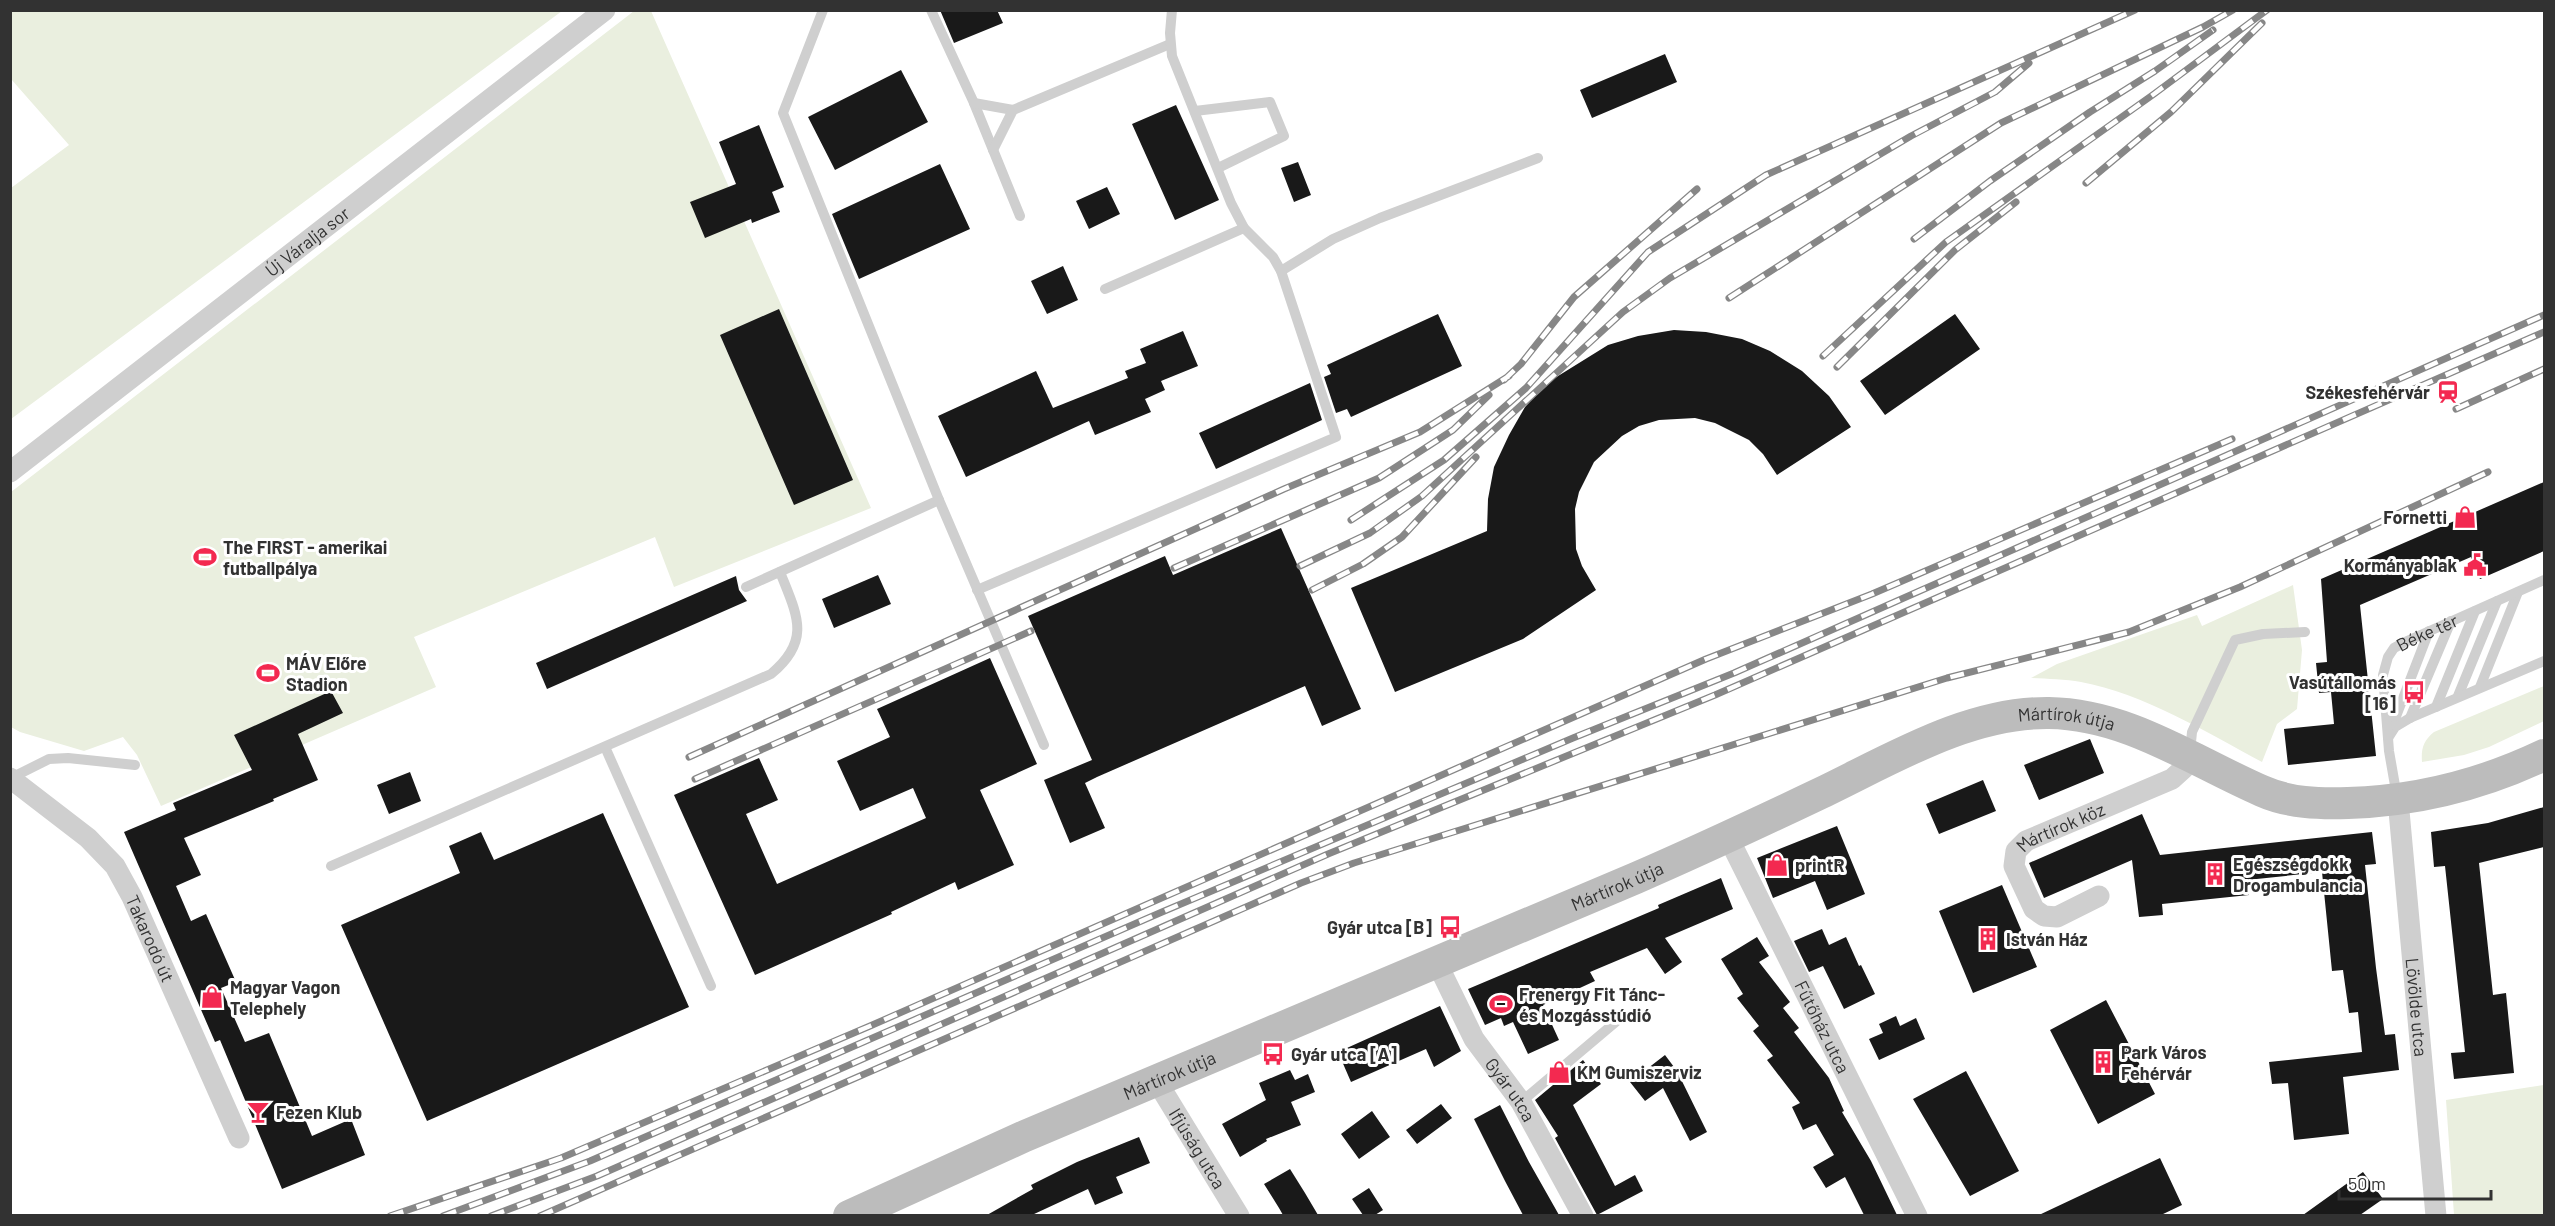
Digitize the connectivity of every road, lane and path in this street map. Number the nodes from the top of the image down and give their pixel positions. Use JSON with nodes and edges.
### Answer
{"nodes":[{"id":1,"x":605,"y":10,"type":"edge"},
{"id":2,"x":823,"y":10,"type":"edge"},
{"id":3,"x":931,"y":10,"type":"edge"},
{"id":4,"x":1172,"y":10,"type":"edge"},
{"id":5,"x":1170,"y":44,"type":"junction"},
{"id":6,"x":974,"y":102,"type":"junction"},
{"id":7,"x":1013,"y":110,"type":"junction"},
{"id":8,"x":1195,"y":111,"type":"junction"},
{"id":9,"x":993,"y":150,"type":"junction"},
{"id":10,"x":1538,"y":158,"type":"dead end"},
{"id":11,"x":1218,"y":168,"type":"junction"},
{"id":12,"x":1020,"y":216,"type":"dead end"},
{"id":13,"x":1244,"y":228,"type":"junction"},
{"id":14,"x":1281,"y":271,"type":"junction"},
{"id":15,"x":1105,"y":290,"type":"dead end"},
{"id":16,"x":10,"y":472,"type":"edge"},
{"id":17,"x":939,"y":500,"type":"junction"},
{"id":18,"x":780,"y":572,"type":"junction"},
{"id":19,"x":2544,"y":580,"type":"edge"},
{"id":20,"x":746,"y":587,"type":"dead end"},
{"id":21,"x":977,"y":590,"type":"junction"},
{"id":22,"x":2518,"y":592,"type":"junction"},
{"id":23,"x":2497,"y":601,"type":"junction"},
{"id":24,"x":2475,"y":611,"type":"junction"},
{"id":25,"x":2451,"y":621,"type":"junction"},
{"id":26,"x":2429,"y":631,"type":"junction"},
{"id":27,"x":2305,"y":632,"type":"dead end"},
{"id":28,"x":2544,"y":661,"type":"edge"},
{"id":29,"x":2480,"y":687,"type":"junction"},
{"id":30,"x":2458,"y":696,"type":"junction"},
{"id":31,"x":2436,"y":706,"type":"junction"},
{"id":32,"x":2410,"y":718,"type":"junction"},
{"id":33,"x":2388,"y":738,"type":"junction"},
{"id":34,"x":1044,"y":745,"type":"dead end"},
{"id":35,"x":605,"y":747,"type":"junction"},
{"id":36,"x":2189,"y":755,"type":"junction"},
{"id":37,"x":2544,"y":755,"type":"edge"},
{"id":38,"x":135,"y":765,"type":"dead end"},
{"id":39,"x":2544,"y":770,"type":"edge"},
{"id":40,"x":2508,"y":773,"type":"junction"},
{"id":41,"x":11,"y":778,"type":"edge"},
{"id":42,"x":2398,"y":800,"type":"junction"},
{"id":43,"x":1728,"y":837,"type":"junction"},
{"id":44,"x":332,"y":866,"type":"dead end"},
{"id":45,"x":2099,"y":896,"type":"dead end"},
{"id":46,"x":1437,"y":963,"type":"junction"},
{"id":47,"x":711,"y":986,"type":"dead end"},
{"id":48,"x":1624,"y":1015,"type":"dead end"},
{"id":49,"x":1156,"y":1080,"type":"junction"},
{"id":50,"x":1521,"y":1102,"type":"junction"},
{"id":51,"x":239,"y":1138,"type":"dead end"},
{"id":52,"x":867,"y":1212,"type":"edge"},
{"id":53,"x":1239,"y":1215,"type":"edge"},
{"id":54,"x":1583,"y":1215,"type":"edge"},
{"id":55,"x":1917,"y":1215,"type":"edge"},
{"id":56,"x":2436,"y":1215,"type":"edge"}],
"edges":[{"from":1,"to":16,"type":"street","name":"Új Váralja sor"},
{"from":2,"to":17,"type":"lane"},
{"from":3,"to":6,"type":"lane"},
{"from":4,"to":5,"type":"lane"},
{"from":5,"to":7,"type":"lane"},
{"from":5,"to":8,"type":"lane"},
{"from":6,"to":7,"type":"lane"},
{"from":6,"to":9,"type":"lane"},
{"from":7,"to":9,"type":"lane"},
{"from":8,"to":11,"type":"lane"},
{"from":8,"to":11,"type":"lane"},
{"from":9,"to":12,"type":"lane"},
{"from":10,"to":14,"type":"lane"},
{"from":11,"to":13,"type":"lane"},
{"from":13,"to":14,"type":"lane"},
{"from":13,"to":15,"type":"lane"},
{"from":14,"to":21,"type":"lane"},
{"from":17,"to":18,"type":"lane"},
{"from":17,"to":21,"type":"lane"},
{"from":18,"to":20,"type":"lane"},
{"from":18,"to":35,"type":"lane"},
{"from":19,"to":22,"type":"lane","name":"Béke tér"},
{"from":21,"to":34,"type":"lane"},
{"from":22,"to":23,"type":"lane","name":"Béke tér"},
{"from":22,"to":29,"type":"lane"},
{"from":23,"to":24,"type":"lane","name":"Béke tér"},
{"from":23,"to":30,"type":"lane"},
{"from":24,"to":25,"type":"lane","name":"Béke tér"},
{"from":24,"to":31,"type":"lane"},
{"from":25,"to":26,"type":"lane","name":"Béke tér"},
{"from":25,"to":32,"type":"lane"},
{"from":26,"to":33,"type":"lane"},
{"from":26,"to":33,"type":"lane","name":"Béke tér"},
{"from":27,"to":36,"type":"lane"},
{"from":28,"to":29,"type":"lane"},
{"from":29,"to":30,"type":"lane"},
{"from":30,"to":31,"type":"lane"},
{"from":31,"to":32,"type":"lane"},
{"from":32,"to":33,"type":"lane"},
{"from":33,"to":42,"type":"lane","name":"Béke tér"},
{"from":35,"to":44,"type":"lane"},
{"from":35,"to":47,"type":"lane"},
{"from":36,"to":42,"type":"street","name":"Mártírok útja"},
{"from":36,"to":43,"type":"street","name":"Mártírok útja"},
{"from":36,"to":45,"type":"street","name":"Mártírok köz"},
{"from":37,"to":40,"type":"street"},
{"from":38,"to":41,"type":"lane"},
{"from":39,"to":40,"type":"street"},
{"from":40,"to":42,"type":"street"},
{"from":41,"to":51,"type":"street","name":"Takarodó út"},
{"from":42,"to":56,"type":"street","name":"Lövölde utca"},
{"from":43,"to":46,"type":"street","name":"Mártírok útja"},
{"from":43,"to":55,"type":"street","name":"Fűtőház utca"},
{"from":46,"to":49,"type":"street","name":"Mártírok útja"},
{"from":46,"to":50,"type":"street","name":"Gyár utca"},
{"from":48,"to":50,"type":"lane"},
{"from":49,"to":52,"type":"street","name":"Mártírok útja"},
{"from":49,"to":53,"type":"street","name":"Ifjúság utca"},
{"from":50,"to":54,"type":"street","name":"Gyár utca"}]}
